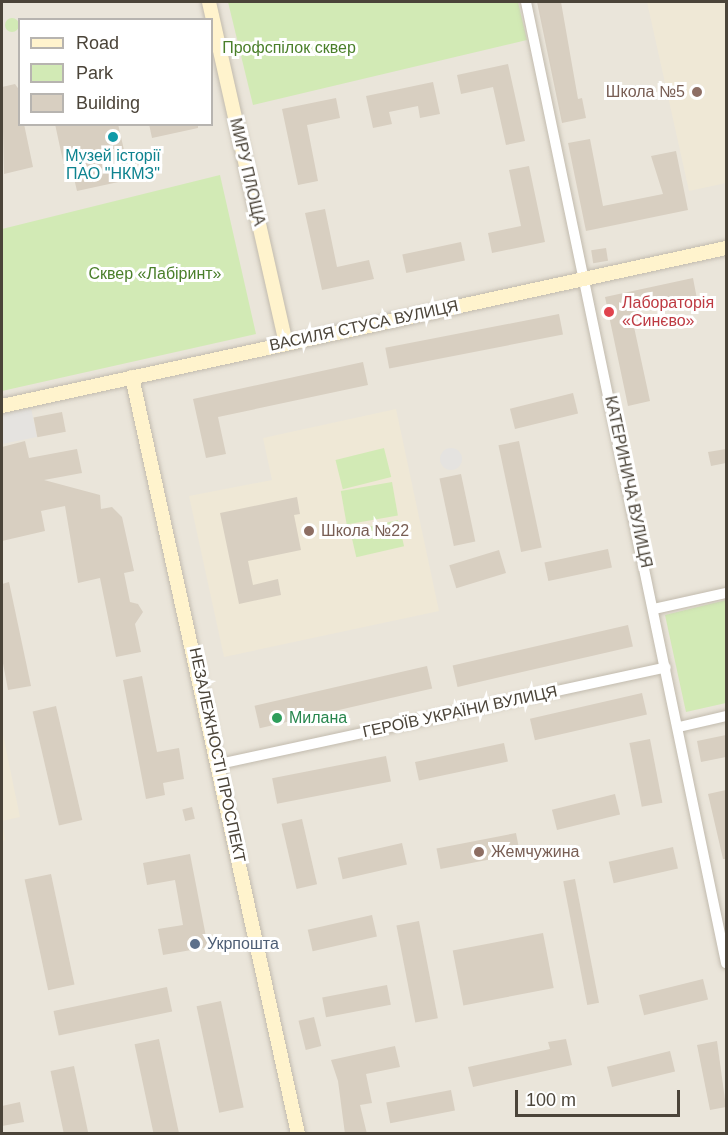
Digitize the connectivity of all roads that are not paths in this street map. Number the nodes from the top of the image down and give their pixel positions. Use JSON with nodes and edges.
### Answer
{"nodes":[{"id":1,"x":209,"y":2,"type":"edge"},
{"id":2,"x":526,"y":2,"type":"edge"},
{"id":3,"x":213,"y":18,"type":"edge"},
{"id":4,"x":213,"y":20,"type":"edge"},
{"id":5,"x":726,"y":248,"type":"edge"},
{"id":6,"x":586,"y":278,"type":"junction"},
{"id":7,"x":286,"y":343,"type":"junction"},
{"id":8,"x":132,"y":377,"type":"junction"},
{"id":9,"x":2,"y":406,"type":"edge"},
{"id":10,"x":726,"y":593,"type":"edge"},
{"id":11,"x":654,"y":609,"type":"junction"},
{"id":12,"x":666,"y":667,"type":"junction"},
{"id":13,"x":726,"y":716,"type":"edge"},
{"id":14,"x":678,"y":727,"type":"junction"},
{"id":15,"x":219,"y":764,"type":"junction"},
{"id":16,"x":726,"y":963,"type":"edge"},
{"id":17,"x":298,"y":1134,"type":"edge"}],
"edges":[{"from":1,"to":3,"type":"street","name":"МИРУ ПЛОЩА"},
{"from":2,"to":6,"type":"street","name":"КАТЕРИНИЧА ВУЛИЦЯ"},
{"from":4,"to":7,"type":"street","name":"МИРУ ПЛОЩА"},
{"from":5,"to":6,"type":"street","name":"ВАСИЛЯ СТУСА ВУЛИЦЯ"},
{"from":6,"to":7,"type":"street","name":"ВАСИЛЯ СТУСА ВУЛИЦЯ"},
{"from":6,"to":11,"type":"street","name":"КАТЕРИНИЧА ВУЛИЦЯ"},
{"from":7,"to":8,"type":"street","name":"ВАСИЛЯ СТУСА ВУЛИЦЯ"},
{"from":8,"to":9,"type":"street","name":"ВАСИЛЯ СТУСА ВУЛИЦЯ"},
{"from":8,"to":15,"type":"street","name":"НЕЗАЛЕЖНОСТІ ПРОСПЕКТ"},
{"from":10,"to":11,"type":"street"},
{"from":11,"to":12,"type":"street","name":"КАТЕРИНИЧА ВУЛИЦЯ"},
{"from":12,"to":14,"type":"street","name":"КАТЕРИНИЧА ВУЛИЦЯ"},
{"from":12,"to":15,"type":"street","name":"ГЕРОЇВ УКРАЇНИ ВУЛИЦЯ"},
{"from":13,"to":14,"type":"street"},
{"from":14,"to":16,"type":"street","name":"КАТЕРИНИЧА ВУЛИЦЯ"},
{"from":15,"to":17,"type":"street","name":"НЕЗАЛЕЖНОСТІ ПРОСПЕКТ"}]}
